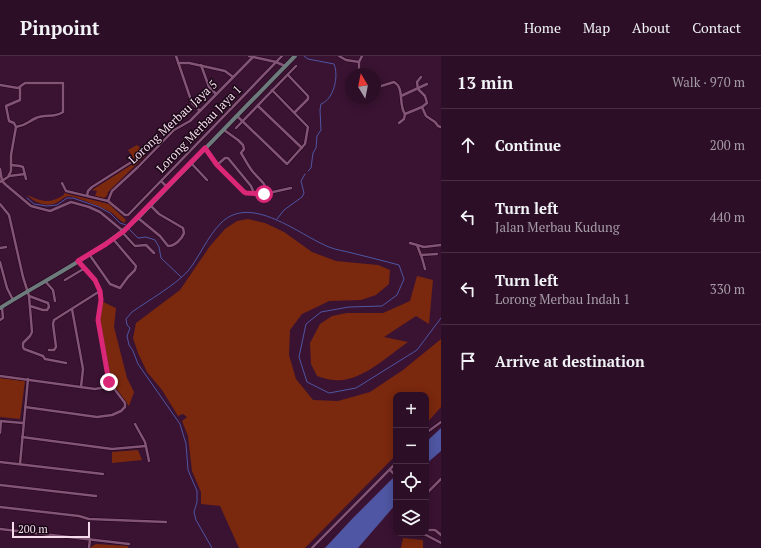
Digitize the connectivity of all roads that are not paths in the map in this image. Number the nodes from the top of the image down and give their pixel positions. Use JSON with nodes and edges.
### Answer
{"nodes":[{"id":1,"x":176,"y":56,"type":"edge"},
{"id":2,"x":249,"y":56,"type":"edge"},
{"id":3,"x":282,"y":56,"type":"edge"},
{"id":4,"x":295,"y":56,"type":"edge"},
{"id":5,"x":339,"y":56,"type":"edge"},
{"id":6,"x":362,"y":56,"type":"edge"},
{"id":7,"x":253,"y":57,"type":"edge"},
{"id":8,"x":276,"y":62,"type":"junction"},
{"id":9,"x":359,"y":62,"type":"junction"},
{"id":10,"x":178,"y":63,"type":"junction"},
{"id":11,"x":201,"y":65,"type":"junction"},
{"id":12,"x":285,"y":66,"type":"junction"},
{"id":13,"x":296,"y":66,"type":"dead end"},
{"id":14,"x":359,"y":68,"type":"edge"},
{"id":15,"x":288,"y":75,"type":"junction"},
{"id":16,"x":232,"y":77,"type":"junction"},
{"id":17,"x":421,"y":77,"type":"dead end"},
{"id":18,"x":427,"y":84,"type":"dead end"},
{"id":19,"x":0,"y":85,"type":"edge"},
{"id":20,"x":381,"y":86,"type":"edge"},
{"id":21,"x":20,"y":87,"type":"junction"},
{"id":22,"x":418,"y":89,"type":"junction"},
{"id":23,"x":272,"y":90,"type":"junction"},
{"id":24,"x":216,"y":94,"type":"junction"},
{"id":25,"x":401,"y":96,"type":"junction"},
{"id":26,"x":258,"y":106,"type":"junction"},
{"id":27,"x":422,"y":107,"type":"junction"},
{"id":28,"x":200,"y":111,"type":"junction"},
{"id":29,"x":295,"y":113,"type":"junction"},
{"id":30,"x":405,"y":114,"type":"junction"},
{"id":31,"x":237,"y":116,"type":"junction"},
{"id":32,"x":243,"y":121,"type":"junction"},
{"id":33,"x":399,"y":123,"type":"dead end"},
{"id":34,"x":16,"y":127,"type":"junction"},
{"id":35,"x":441,"y":127,"type":"edge"},
{"id":36,"x":236,"y":128,"type":"dead end"},
{"id":37,"x":224,"y":129,"type":"junction"},
{"id":38,"x":205,"y":148,"type":"junction"},
{"id":39,"x":302,"y":148,"type":"junction"},
{"id":40,"x":133,"y":161,"type":"dead end"},
{"id":41,"x":191,"y":163,"type":"junction"},
{"id":42,"x":11,"y":165,"type":"junction"},
{"id":43,"x":217,"y":165,"type":"junction"},
{"id":44,"x":0,"y":169,"type":"edge"},
{"id":45,"x":25,"y":174,"type":"junction"},
{"id":46,"x":9,"y":176,"type":"junction"},
{"id":47,"x":26,"y":179,"type":"dead end"},
{"id":48,"x":207,"y":180,"type":"dead end"},
{"id":49,"x":161,"y":181,"type":"junction"},
{"id":50,"x":1,"y":182,"type":"edge"},
{"id":51,"x":62,"y":183,"type":"dead end"},
{"id":52,"x":167,"y":187,"type":"junction"},
{"id":53,"x":291,"y":188,"type":"dead end"},
{"id":54,"x":254,"y":193,"type":"junction"},
{"id":55,"x":267,"y":193,"type":"junction"},
{"id":56,"x":87,"y":196,"type":"junction"},
{"id":57,"x":108,"y":201,"type":"junction"},
{"id":58,"x":0,"y":204,"type":"edge"},
{"id":59,"x":150,"y":205,"type":"junction"},
{"id":60,"x":1,"y":208,"type":"edge"},
{"id":61,"x":138,"y":218,"type":"junction"},
{"id":62,"x":123,"y":232,"type":"junction"},
{"id":63,"x":113,"y":239,"type":"junction"},
{"id":64,"x":410,"y":243,"type":"dead end"},
{"id":65,"x":417,"y":245,"type":"junction"},
{"id":66,"x":441,"y":245,"type":"edge"},
{"id":67,"x":6,"y":247,"type":"dead end"},
{"id":68,"x":0,"y":248,"type":"edge"},
{"id":69,"x":154,"y":253,"type":"dead end"},
{"id":70,"x":89,"y":254,"type":"junction"},
{"id":71,"x":437,"y":254,"type":"dead end"},
{"id":72,"x":421,"y":255,"type":"junction"},
{"id":73,"x":78,"y":261,"type":"junction"},
{"id":74,"x":0,"y":262,"type":"edge"},
{"id":75,"x":85,"y":268,"type":"junction"},
{"id":76,"x":425,"y":269,"type":"dead end"},
{"id":77,"x":66,"y":280,"type":"dead end"},
{"id":78,"x":45,"y":281,"type":"junction"},
{"id":79,"x":100,"y":291,"type":"junction"},
{"id":80,"x":28,"y":294,"type":"junction"},
{"id":81,"x":13,"y":300,"type":"junction"},
{"id":82,"x":55,"y":301,"type":"dead end"},
{"id":83,"x":30,"y":306,"type":"junction"},
{"id":84,"x":1,"y":308,"type":"edge"},
{"id":85,"x":72,"y":309,"type":"junction"},
{"id":86,"x":0,"y":320,"type":"edge"},
{"id":87,"x":49,"y":350,"type":"dead end"},
{"id":88,"x":66,"y":363,"type":"dead end"},
{"id":89,"x":0,"y":376,"type":"edge"},
{"id":90,"x":28,"y":379,"type":"junction"},
{"id":91,"x":112,"y":386,"type":"junction"},
{"id":92,"x":81,"y":387,"type":"junction"},
{"id":93,"x":25,"y":407,"type":"junction"},
{"id":94,"x":1,"y":421,"type":"edge"},
{"id":95,"x":441,"y":422,"type":"edge"},
{"id":96,"x":23,"y":423,"type":"junction"},
{"id":97,"x":136,"y":424,"type":"dead end"},
{"id":98,"x":429,"y":431,"type":"edge"},
{"id":99,"x":0,"y":433,"type":"edge"},
{"id":100,"x":22,"y":437,"type":"junction"},
{"id":101,"x":146,"y":446,"type":"junction"},
{"id":102,"x":149,"y":461,"type":"dead end"},
{"id":103,"x":0,"y":462,"type":"edge"},
{"id":104,"x":20,"y":464,"type":"junction"},
{"id":105,"x":395,"y":464,"type":"edge"},
{"id":106,"x":390,"y":470,"type":"junction"},
{"id":107,"x":393,"y":473,"type":"edge"},
{"id":108,"x":103,"y":474,"type":"dead end"},
{"id":109,"x":441,"y":479,"type":"edge"},
{"id":110,"x":0,"y":485,"type":"edge"},
{"id":111,"x":429,"y":491,"type":"edge"},
{"id":112,"x":96,"y":496,"type":"dead end"},
{"id":113,"x":0,"y":507,"type":"edge"},
{"id":114,"x":166,"y":522,"type":"dead end"},
{"id":115,"x":0,"y":529,"type":"edge"},
{"id":116,"x":429,"y":530,"type":"edge"},
{"id":117,"x":441,"y":535,"type":"edge"},
{"id":118,"x":429,"y":536,"type":"edge"},
{"id":119,"x":90,"y":539,"type":"junction"},
{"id":120,"x":441,"y":543,"type":"edge"},
{"id":121,"x":129,"y":544,"type":"dead end"},
{"id":122,"x":89,"y":548,"type":"edge"},
{"id":123,"x":312,"y":548,"type":"edge"}],
"edges":[{"from":1,"to":10,"type":"street"},
{"from":2,"to":7,"type":"street"},
{"from":3,"to":8,"type":"street","name":"Lorong Merbau Jaya 1"},
{"from":4,"to":12,"type":"main road"},
{"from":5,"to":9,"type":"street"},
{"from":6,"to":9,"type":"street"},
{"from":7,"to":8,"type":"street"},
{"from":7,"to":16,"type":"street","name":"Lorong Merbau Jaya 5"},
{"from":8,"to":12,"type":"street"},
{"from":8,"to":49,"type":"street","name":"Lorong Merbau Jaya 1"},
{"from":9,"to":14,"type":"street"},
{"from":10,"to":11,"type":"street"},
{"from":10,"to":28,"type":"street"},
{"from":11,"to":16,"type":"street"},
{"from":11,"to":24,"type":"street"},
{"from":12,"to":31,"type":"main road"},
{"from":13,"to":15,"type":"street"},
{"from":15,"to":23,"type":"street"},
{"from":15,"to":29,"type":"street"},
{"from":16,"to":24,"type":"street","name":"Lorong Merbau Jaya 5"},
{"from":17,"to":22,"type":"street"},
{"from":18,"to":22,"type":"street"},
{"from":19,"to":21,"type":"street"},
{"from":20,"to":25,"type":"street"},
{"from":21,"to":34,"type":"street"},
{"from":21,"to":34,"type":"street"},
{"from":22,"to":25,"type":"street"},
{"from":22,"to":27,"type":"street"},
{"from":23,"to":26,"type":"street"},
{"from":23,"to":29,"type":"street"},
{"from":24,"to":28,"type":"street","name":"Lorong Merbau Jaya 5"},
{"from":25,"to":30,"type":"street"},
{"from":26,"to":32,"type":"street"},
{"from":26,"to":39,"type":"street"},
{"from":27,"to":30,"type":"street"},
{"from":27,"to":35,"type":"street"},
{"from":28,"to":57,"type":"street","name":"Lorong Merbau Jaya 5"},
{"from":29,"to":39,"type":"street"},
{"from":30,"to":33,"type":"street"},
{"from":31,"to":32,"type":"street"},
{"from":31,"to":37,"type":"main road"},
{"from":32,"to":36,"type":"street"},
{"from":32,"to":39,"type":"street"},
{"from":34,"to":42,"type":"street"},
{"from":37,"to":38,"type":"main road"},
{"from":37,"to":55,"type":"street"},
{"from":38,"to":41,"type":"main road"},
{"from":38,"to":43,"type":"street"},
{"from":40,"to":56,"type":"street"},
{"from":41,"to":48,"type":"street"},
{"from":41,"to":52,"type":"main road"},
{"from":42,"to":45,"type":"street"},
{"from":42,"to":46,"type":"street"},
{"from":43,"to":54,"type":"street"},
{"from":43,"to":54,"type":"street"},
{"from":44,"to":50,"type":"street"},
{"from":45,"to":46,"type":"street"},
{"from":45,"to":47,"type":"street"},
{"from":46,"to":50,"type":"street"},
{"from":49,"to":52,"type":"street"},
{"from":49,"to":57,"type":"street","name":"Lorong Merbau Jaya 1"},
{"from":50,"to":62,"type":"street"},
{"from":51,"to":56,"type":"street"},
{"from":52,"to":59,"type":"main road"},
{"from":53,"to":55,"type":"street"},
{"from":54,"to":55,"type":"street"},
{"from":56,"to":57,"type":"street"},
{"from":58,"to":60,"type":"street"},
{"from":59,"to":61,"type":"main road"},
{"from":59,"to":61,"type":"street"},
{"from":60,"to":80,"type":"street"},
{"from":61,"to":62,"type":"main road"},
{"from":62,"to":63,"type":"main road"},
{"from":62,"to":69,"type":"street"},
{"from":63,"to":70,"type":"main road"},
{"from":63,"to":70,"type":"street"},
{"from":64,"to":65,"type":"street"},
{"from":65,"to":66,"type":"street"},
{"from":65,"to":72,"type":"street"},
{"from":67,"to":68,"type":"street"},
{"from":70,"to":73,"type":"main road"},
{"from":71,"to":72,"type":"street"},
{"from":72,"to":76,"type":"street"},
{"from":73,"to":75,"type":"street"},
{"from":73,"to":78,"type":"main road"},
{"from":74,"to":81,"type":"street"},
{"from":75,"to":77,"type":"street"},
{"from":75,"to":79,"type":"street"},
{"from":78,"to":80,"type":"main road"},
{"from":78,"to":82,"type":"street"},
{"from":79,"to":85,"type":"street"},
{"from":79,"to":91,"type":"street"},
{"from":80,"to":81,"type":"main road"},
{"from":80,"to":83,"type":"street"},
{"from":80,"to":83,"type":"street"},
{"from":81,"to":84,"type":"main road"},
{"from":83,"to":88,"type":"street"},
{"from":84,"to":86,"type":"street"},
{"from":85,"to":87,"type":"street"},
{"from":85,"to":92,"type":"street"},
{"from":89,"to":90,"type":"street"},
{"from":90,"to":92,"type":"street"},
{"from":90,"to":93,"type":"street"},
{"from":91,"to":92,"type":"street"},
{"from":91,"to":93,"type":"street"},
{"from":93,"to":96,"type":"street"},
{"from":94,"to":96,"type":"street"},
{"from":94,"to":99,"type":"street"},
{"from":95,"to":98,"type":"street"},
{"from":96,"to":100,"type":"street"},
{"from":97,"to":101,"type":"street"},
{"from":100,"to":101,"type":"street"},
{"from":100,"to":104,"type":"street"},
{"from":101,"to":102,"type":"street"},
{"from":103,"to":104,"type":"street"},
{"from":104,"to":108,"type":"street"},
{"from":105,"to":106,"type":"street"},
{"from":106,"to":107,"type":"street"},
{"from":106,"to":123,"type":"street"},
{"from":109,"to":111,"type":"street"},
{"from":110,"to":112,"type":"street"},
{"from":113,"to":114,"type":"street"},
{"from":115,"to":119,"type":"street"},
{"from":116,"to":117,"type":"street"},
{"from":118,"to":120,"type":"street"},
{"from":119,"to":121,"type":"street"},
{"from":119,"to":122,"type":"street"}]}
